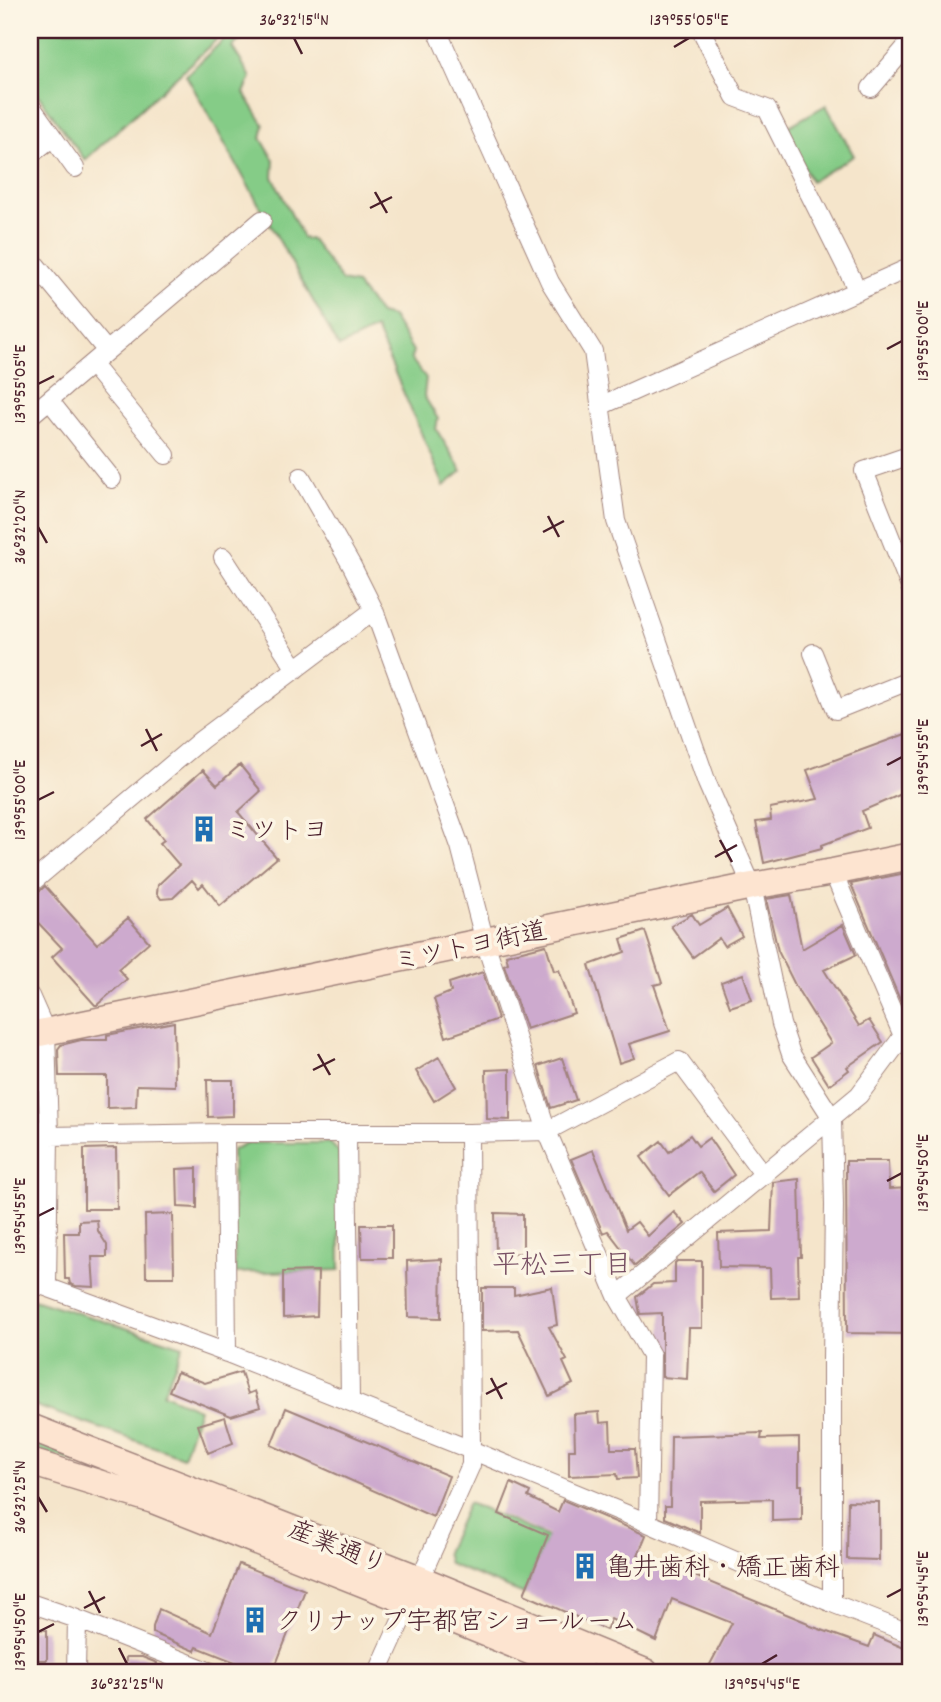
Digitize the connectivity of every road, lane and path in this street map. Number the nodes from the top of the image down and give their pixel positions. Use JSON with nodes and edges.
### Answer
{"nodes":[{"id":1,"x":437,"y":30,"type":"edge"},
{"id":2,"x":701,"y":30,"type":"edge"},
{"id":3,"x":911,"y":41,"type":"edge"},
{"id":4,"x":871,"y":88,"type":"dead end"},
{"id":5,"x":30,"y":104,"type":"edge"},
{"id":6,"x":53,"y":137,"type":"junction"},
{"id":7,"x":30,"y":155,"type":"edge"},
{"id":8,"x":75,"y":167,"type":"dead end"},
{"id":9,"x":262,"y":220,"type":"dead end"},
{"id":10,"x":30,"y":258,"type":"edge"},
{"id":11,"x":911,"y":267,"type":"edge"},
{"id":12,"x":858,"y":291,"type":"junction"},
{"id":13,"x":107,"y":351,"type":"junction"},
{"id":14,"x":92,"y":365,"type":"junction"},
{"id":15,"x":49,"y":400,"type":"junction"},
{"id":16,"x":600,"y":406,"type":"junction"},
{"id":17,"x":30,"y":416,"type":"edge"},
{"id":18,"x":166,"y":455,"type":"dead end"},
{"id":19,"x":911,"y":455,"type":"edge"},
{"id":20,"x":301,"y":477,"type":"dead end"},
{"id":21,"x":113,"y":479,"type":"dead end"},
{"id":22,"x":223,"y":557,"type":"dead end"},
{"id":23,"x":911,"y":589,"type":"edge"},
{"id":24,"x":374,"y":610,"type":"junction"},
{"id":25,"x":813,"y":653,"type":"dead end"},
{"id":26,"x":296,"y":669,"type":"junction"},
{"id":27,"x":911,"y":680,"type":"edge"},
{"id":28,"x":911,"y":856,"type":"edge"},
{"id":29,"x":833,"y":872,"type":"junction"},
{"id":30,"x":30,"y":884,"type":"edge"},
{"id":31,"x":752,"y":886,"type":"junction"},
{"id":32,"x":485,"y":942,"type":"junction"},
{"id":33,"x":30,"y":996,"type":"edge"},
{"id":34,"x":38,"y":1033,"type":"edge"},
{"id":35,"x":832,"y":1118,"type":"junction"},
{"id":36,"x":547,"y":1131,"type":"junction"},
{"id":37,"x":225,"y":1133,"type":"junction"},
{"id":38,"x":469,"y":1133,"type":"junction"},
{"id":39,"x":347,"y":1134,"type":"junction"},
{"id":40,"x":49,"y":1136,"type":"junction"},
{"id":41,"x":764,"y":1175,"type":"junction"},
{"id":42,"x":38,"y":1284,"type":"edge"},
{"id":43,"x":617,"y":1296,"type":"junction"},
{"id":44,"x":227,"y":1353,"type":"junction"},
{"id":45,"x":350,"y":1401,"type":"junction"},
{"id":46,"x":30,"y":1427,"type":"edge"},
{"id":47,"x":471,"y":1450,"type":"junction"},
{"id":48,"x":30,"y":1462,"type":"edge"},
{"id":49,"x":648,"y":1523,"type":"junction"},
{"id":50,"x":415,"y":1590,"type":"junction"},
{"id":51,"x":832,"y":1602,"type":"junction"},
{"id":52,"x":30,"y":1603,"type":"edge"},
{"id":53,"x":77,"y":1619,"type":"junction"},
{"id":54,"x":911,"y":1634,"type":"edge"},
{"id":55,"x":188,"y":1668,"type":"edge"},
{"id":56,"x":76,"y":1672,"type":"edge"},
{"id":57,"x":211,"y":1672,"type":"edge"},
{"id":58,"x":379,"y":1672,"type":"edge"},
{"id":59,"x":581,"y":1672,"type":"edge"},
{"id":60,"x":645,"y":1672,"type":"edge"}],
"edges":[{"from":1,"to":16,"type":"street"},
{"from":2,"to":12,"type":"street"},
{"from":3,"to":4,"type":"street"},
{"from":5,"to":6,"type":"street"},
{"from":6,"to":7,"type":"street"},
{"from":6,"to":8,"type":"street"},
{"from":9,"to":13,"type":"street"},
{"from":10,"to":13,"type":"street"},
{"from":11,"to":12,"type":"street"},
{"from":12,"to":16,"type":"street"},
{"from":13,"to":14,"type":"street"},
{"from":14,"to":15,"type":"street"},
{"from":14,"to":18,"type":"street"},
{"from":15,"to":17,"type":"street"},
{"from":15,"to":21,"type":"street"},
{"from":16,"to":31,"type":"street"},
{"from":19,"to":23,"type":"street"},
{"from":20,"to":24,"type":"street"},
{"from":22,"to":26,"type":"street"},
{"from":24,"to":26,"type":"street"},
{"from":24,"to":32,"type":"street"},
{"from":25,"to":27,"type":"street"},
{"from":26,"to":30,"type":"street"},
{"from":28,"to":29,"type":"street","name":"ミツトヨ街道"},
{"from":29,"to":31,"type":"street","name":"ミツトヨ街道"},
{"from":29,"to":35,"type":"street"},
{"from":31,"to":32,"type":"street","name":"ミツトヨ街道"},
{"from":31,"to":35,"type":"street"},
{"from":32,"to":34,"type":"street","name":"ミツトヨ街道"},
{"from":32,"to":36,"type":"street"},
{"from":33,"to":34,"type":"street"},
{"from":34,"to":40,"type":"street"},
{"from":35,"to":41,"type":"street"},
{"from":35,"to":51,"type":"street"},
{"from":36,"to":38,"type":"street"},
{"from":36,"to":41,"type":"street"},
{"from":36,"to":43,"type":"street"},
{"from":37,"to":39,"type":"street"},
{"from":37,"to":40,"type":"street"},
{"from":37,"to":44,"type":"street"},
{"from":38,"to":39,"type":"street"},
{"from":38,"to":47,"type":"street"},
{"from":39,"to":45,"type":"street"},
{"from":40,"to":42,"type":"street"},
{"from":41,"to":43,"type":"street"},
{"from":42,"to":44,"type":"street"},
{"from":43,"to":49,"type":"street"},
{"from":44,"to":45,"type":"street"},
{"from":45,"to":47,"type":"street"},
{"from":46,"to":50,"type":"street","name":"産業通り"},
{"from":47,"to":49,"type":"street"},
{"from":47,"to":50,"type":"street"},
{"from":48,"to":50,"type":"street","name":"産業通り"},
{"from":49,"to":51,"type":"street"},
{"from":50,"to":58,"type":"street"},
{"from":50,"to":59,"type":"street","name":"産業通り"},
{"from":50,"to":60,"type":"street","name":"産業通り"},
{"from":51,"to":54,"type":"street"},
{"from":52,"to":53,"type":"street"},
{"from":53,"to":55,"type":"street"},
{"from":53,"to":56,"type":"street"},
{"from":55,"to":57,"type":"street"}]}
